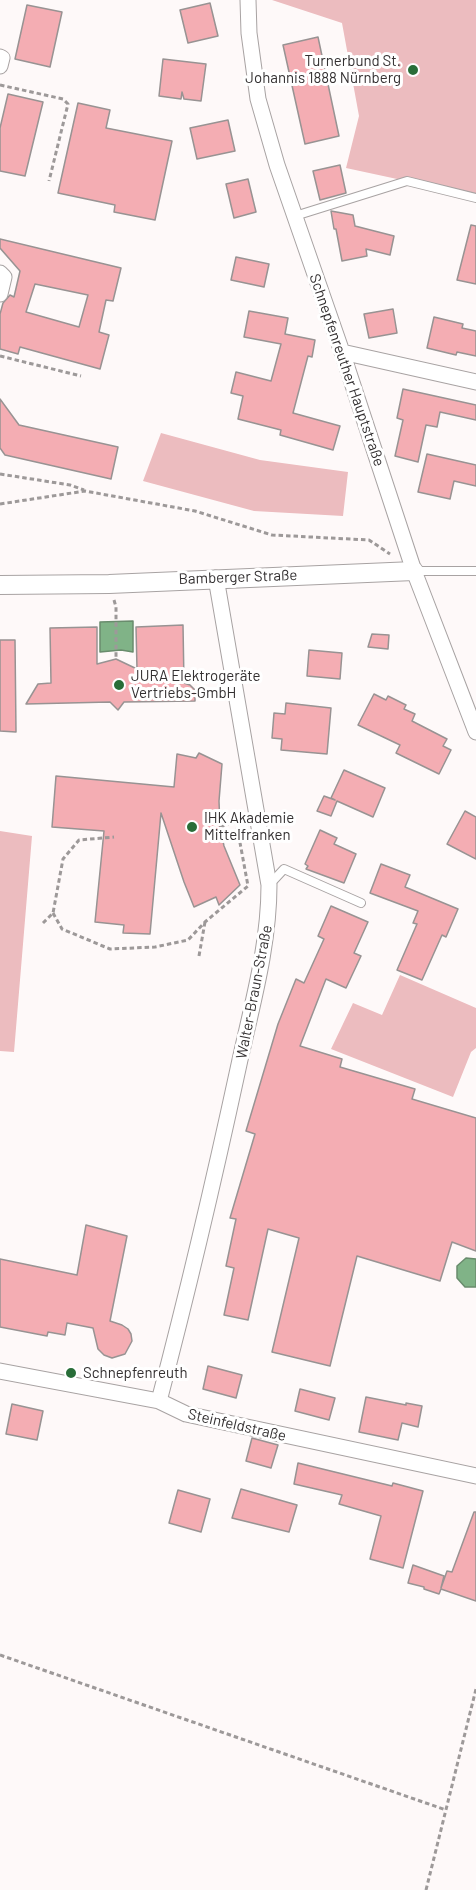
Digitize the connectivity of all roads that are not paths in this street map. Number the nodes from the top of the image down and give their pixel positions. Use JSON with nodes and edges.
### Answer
{"nodes":[{"id":1,"x":248,"y":0,"type":"edge"},
{"id":2,"x":0,"y":57,"type":"edge"},
{"id":3,"x":0,"y":66,"type":"edge"},
{"id":4,"x":476,"y":198,"type":"edge"},
{"id":5,"x":295,"y":216,"type":"junction"},
{"id":6,"x":0,"y":273,"type":"edge"},
{"id":7,"x":0,"y":294,"type":"edge"},
{"id":8,"x":342,"y":352,"type":"junction"},
{"id":9,"x":476,"y":382,"type":"edge"},
{"id":10,"x":414,"y":571,"type":"junction"},
{"id":11,"x":476,"y":571,"type":"edge"},
{"id":12,"x":216,"y":578,"type":"junction"},
{"id":13,"x":0,"y":585,"type":"edge"},
{"id":14,"x":476,"y":732,"type":"edge"},
{"id":15,"x":269,"y":885,"type":"junction"},
{"id":16,"x":361,"y":903,"type":"dead end"},
{"id":17,"x":0,"y":1371,"type":"edge"},
{"id":18,"x":159,"y":1401,"type":"junction"},
{"id":19,"x":476,"y":1476,"type":"edge"}],
"edges":[{"from":1,"to":5,"type":"street","name":"Schnepfenreuther Hauptstraße"},
{"from":2,"to":3,"type":"street"},
{"from":4,"to":5,"type":"lane"},
{"from":5,"to":8,"type":"street","name":"Schnepfenreuther Hauptstraße"},
{"from":6,"to":7,"type":"street"},
{"from":8,"to":9,"type":"street"},
{"from":8,"to":10,"type":"street","name":"Schnepfenreuther Hauptstraße"},
{"from":10,"to":11,"type":"lane","name":"Bamberger Straße"},
{"from":10,"to":12,"type":"street","name":"Bamberger Straße"},
{"from":10,"to":14,"type":"street","name":"Schnepfenreuther Hauptstraße"},
{"from":12,"to":13,"type":"street","name":"Bamberger Straße"},
{"from":12,"to":15,"type":"street","name":"Walter-Braun-Straße"},
{"from":15,"to":16,"type":"lane"},
{"from":15,"to":18,"type":"street","name":"Walter-Braun-Straße"},
{"from":17,"to":18,"type":"street","name":"Steinfeldstraße"},
{"from":18,"to":19,"type":"street","name":"Steinfeldstraße"}]}
